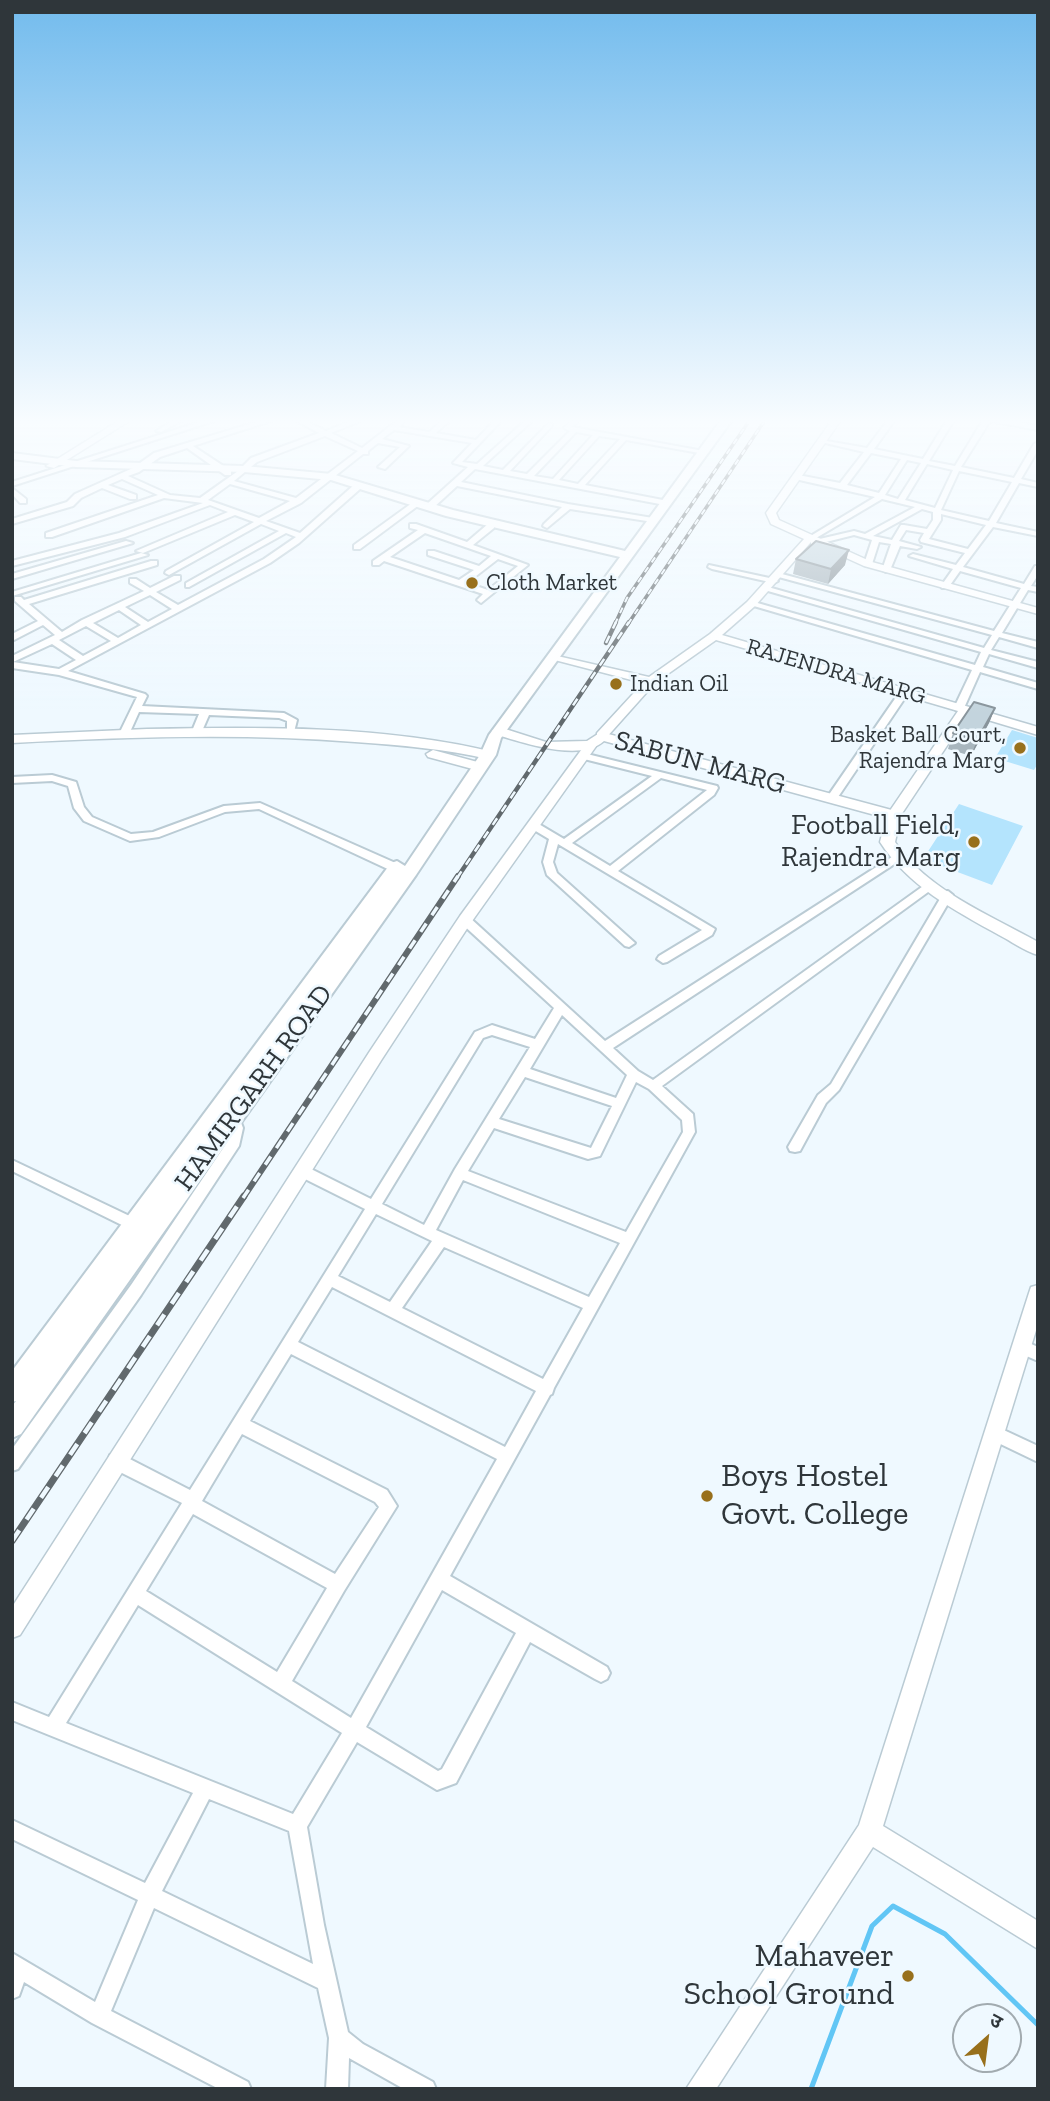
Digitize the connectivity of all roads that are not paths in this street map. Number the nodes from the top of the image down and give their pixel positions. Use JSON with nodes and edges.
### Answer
{"nodes":[{"id":1,"x":98,"y":518,"type":"edge"},
{"id":2,"x":122,"y":518,"type":"edge"},
{"id":3,"x":167,"y":518,"type":"edge"},
{"id":4,"x":221,"y":518,"type":"edge"},
{"id":5,"x":247,"y":518,"type":"edge"},
{"id":6,"x":269,"y":518,"type":"edge"},
{"id":7,"x":321,"y":518,"type":"edge"},
{"id":8,"x":397,"y":518,"type":"edge"},
{"id":9,"x":462,"y":518,"type":"edge"},
{"id":10,"x":476,"y":518,"type":"edge"},
{"id":11,"x":555,"y":518,"type":"edge"},
{"id":12,"x":641,"y":518,"type":"edge"},
{"id":13,"x":773,"y":518,"type":"edge"},
{"id":14,"x":847,"y":518,"type":"edge"},
{"id":15,"x":903,"y":518,"type":"edge"},
{"id":16,"x":937,"y":518,"type":"edge"},
{"id":17,"x":966,"y":518,"type":"edge"},
{"id":18,"x":994,"y":518,"type":"edge"},
{"id":19,"x":653,"y":520,"type":"joint"},
{"id":20,"x":261,"y":523,"type":"junction"},
{"id":21,"x":991,"y":524,"type":"junction"},
{"id":22,"x":412,"y":526,"type":"dead end"},
{"id":23,"x":491,"y":526,"type":"junction"},
{"id":24,"x":547,"y":526,"type":"dead end"},
{"id":25,"x":99,"y":527,"type":"dead end"},
{"id":26,"x":142,"y":529,"type":"junction"},
{"id":27,"x":425,"y":530,"type":"junction"},
{"id":28,"x":284,"y":531,"type":"junction"},
{"id":29,"x":1038,"y":534,"type":"edge"},
{"id":30,"x":49,"y":535,"type":"dead end"},
{"id":31,"x":122,"y":535,"type":"junction"},
{"id":32,"x":300,"y":536,"type":"junction"},
{"id":33,"x":927,"y":536,"type":"junction"},
{"id":34,"x":871,"y":537,"type":"junction"},
{"id":35,"x":450,"y":539,"type":"junction"},
{"id":36,"x":811,"y":541,"type":"junction"},
{"id":37,"x":894,"y":542,"type":"junction"},
{"id":38,"x":129,"y":543,"type":"junction"},
{"id":39,"x":161,"y":543,"type":"junction"},
{"id":40,"x":223,"y":544,"type":"junction"},
{"id":41,"x":466,"y":544,"type":"junction"},
{"id":42,"x":357,"y":547,"type":"dead end"},
{"id":43,"x":480,"y":549,"type":"junction"},
{"id":44,"x":915,"y":551,"type":"junction"},
{"id":45,"x":971,"y":552,"type":"junction"},
{"id":46,"x":142,"y":553,"type":"junction"},
{"id":47,"x":430,"y":553,"type":"junction"},
{"id":48,"x":247,"y":554,"type":"junction"},
{"id":49,"x":498,"y":555,"type":"junction"},
{"id":50,"x":444,"y":557,"type":"junction"},
{"id":51,"x":626,"y":557,"type":"junction"},
{"id":52,"x":380,"y":560,"type":"joint"},
{"id":53,"x":267,"y":561,"type":"junction"},
{"id":54,"x":154,"y":563,"type":"junction"},
{"id":55,"x":461,"y":563,"type":"junction"},
{"id":56,"x":12,"y":564,"type":"edge"},
{"id":57,"x":868,"y":565,"type":"junction"},
{"id":58,"x":410,"y":567,"type":"junction"},
{"id":59,"x":712,"y":567,"type":"dead end"},
{"id":60,"x":1038,"y":568,"type":"edge"},
{"id":61,"x":480,"y":569,"type":"junction"},
{"id":62,"x":959,"y":569,"type":"junction"},
{"id":63,"x":886,"y":570,"type":"junction"},
{"id":64,"x":902,"y":575,"type":"junction"},
{"id":65,"x":173,"y":576,"type":"junction"},
{"id":66,"x":12,"y":578,"type":"edge"},
{"id":67,"x":133,"y":581,"type":"dead end"},
{"id":68,"x":773,"y":582,"type":"junction"},
{"id":69,"x":460,"y":584,"type":"junction"},
{"id":70,"x":188,"y":585,"type":"junction"},
{"id":71,"x":945,"y":586,"type":"junction"},
{"id":72,"x":1027,"y":587,"type":"junction"},
{"id":73,"x":1038,"y":590,"type":"edge"},
{"id":74,"x":150,"y":591,"type":"junction"},
{"id":75,"x":489,"y":593,"type":"junction"},
{"id":76,"x":13,"y":594,"type":"edge"},
{"id":77,"x":206,"y":594,"type":"junction"},
{"id":78,"x":481,"y":600,"type":"dead end"},
{"id":79,"x":751,"y":604,"type":"junction"},
{"id":80,"x":1013,"y":604,"type":"junction"},
{"id":81,"x":26,"y":606,"type":"junction"},
{"id":82,"x":118,"y":606,"type":"junction"},
{"id":83,"x":178,"y":609,"type":"junction"},
{"id":84,"x":1038,"y":611,"type":"edge"},
{"id":85,"x":12,"y":613,"type":"edge"},
{"id":86,"x":43,"y":622,"type":"junction"},
{"id":87,"x":85,"y":622,"type":"junction"},
{"id":88,"x":147,"y":625,"type":"junction"},
{"id":89,"x":997,"y":634,"type":"junction"},
{"id":90,"x":714,"y":636,"type":"junction"},
{"id":91,"x":56,"y":637,"type":"junction"},
{"id":92,"x":12,"y":639,"type":"edge"},
{"id":93,"x":117,"y":641,"type":"junction"},
{"id":94,"x":1038,"y":645,"type":"edge"},
{"id":95,"x":31,"y":650,"type":"junction"},
{"id":96,"x":986,"y":651,"type":"junction"},
{"id":97,"x":553,"y":658,"type":"junction"},
{"id":98,"x":83,"y":660,"type":"junction"},
{"id":99,"x":12,"y":662,"type":"edge"},
{"id":100,"x":1038,"y":665,"type":"edge"},
{"id":101,"x":976,"y":668,"type":"junction"},
{"id":102,"x":60,"y":673,"type":"junction"},
{"id":103,"x":651,"y":681,"type":"junction"},
{"id":104,"x":1038,"y":686,"type":"edge"},
{"id":105,"x":904,"y":692,"type":"junction"},
{"id":106,"x":137,"y":709,"type":"junction"},
{"id":107,"x":962,"y":709,"type":"junction"},
{"id":108,"x":205,"y":712,"type":"junction"},
{"id":109,"x":197,"y":731,"type":"junction"},
{"id":110,"x":1038,"y":731,"type":"edge"},
{"id":111,"x":125,"y":732,"type":"junction"},
{"id":112,"x":290,"y":734,"type":"junction"},
{"id":113,"x":12,"y":739,"type":"edge"},
{"id":114,"x":592,"y":746,"type":"junction"},
{"id":115,"x":12,"y":748,"type":"edge"},
{"id":116,"x":484,"y":753,"type":"junction"},
{"id":117,"x":661,"y":774,"type":"junction"},
{"id":118,"x":12,"y":780,"type":"edge"},
{"id":119,"x":832,"y":798,"type":"junction"},
{"id":120,"x":894,"y":815,"type":"junction"},
{"id":121,"x":533,"y":824,"type":"junction"},
{"id":122,"x":560,"y":840,"type":"junction"},
{"id":123,"x":895,"y":859,"type":"junction"},
{"id":124,"x":396,"y":868,"type":"junction"},
{"id":125,"x":612,"y":870,"type":"junction"},
{"id":126,"x":930,"y":887,"type":"junction"},
{"id":127,"x":948,"y":895,"type":"junction"},
{"id":128,"x":465,"y":920,"type":"junction"},
{"id":129,"x":629,"y":943,"type":"dead end"},
{"id":130,"x":1038,"y":949,"type":"edge"},
{"id":131,"x":663,"y":959,"type":"dead end"},
{"id":132,"x":561,"y":1006,"type":"junction"},
{"id":133,"x":538,"y":1045,"type":"junction"},
{"id":134,"x":605,"y":1046,"type":"junction"},
{"id":135,"x":522,"y":1071,"type":"junction"},
{"id":136,"x":634,"y":1074,"type":"junction"},
{"id":137,"x":653,"y":1086,"type":"junction"},
{"id":138,"x":620,"y":1104,"type":"junction"},
{"id":139,"x":225,"y":1114,"type":"junction"},
{"id":140,"x":492,"y":1122,"type":"junction"},
{"id":141,"x":795,"y":1147,"type":"dead end"},
{"id":142,"x":12,"y":1165,"type":"edge"},
{"id":143,"x":302,"y":1171,"type":"junction"},
{"id":144,"x":460,"y":1173,"type":"junction"},
{"id":145,"x":371,"y":1205,"type":"junction"},
{"id":146,"x":135,"y":1225,"type":"junction"},
{"id":147,"x":434,"y":1236,"type":"junction"},
{"id":148,"x":629,"y":1240,"type":"junction"},
{"id":149,"x":331,"y":1279,"type":"junction"},
{"id":150,"x":1038,"y":1293,"type":"edge"},
{"id":151,"x":593,"y":1306,"type":"junction"},
{"id":152,"x":393,"y":1310,"type":"junction"},
{"id":153,"x":290,"y":1346,"type":"junction"},
{"id":154,"x":1029,"y":1350,"type":"edge"},
{"id":155,"x":547,"y":1390,"type":"junction"},
{"id":156,"x":12,"y":1391,"type":"edge"},
{"id":157,"x":239,"y":1424,"type":"junction"},
{"id":158,"x":12,"y":1426,"type":"edge"},
{"id":159,"x":993,"y":1433,"type":"junction"},
{"id":160,"x":1038,"y":1454,"type":"edge"},
{"id":161,"x":507,"y":1455,"type":"junction"},
{"id":162,"x":116,"y":1461,"type":"junction"},
{"id":163,"x":12,"y":1463,"type":"edge"},
{"id":164,"x":192,"y":1502,"type":"junction"},
{"id":165,"x":438,"y":1579,"type":"junction"},
{"id":166,"x":338,"y":1585,"type":"junction"},
{"id":167,"x":135,"y":1594,"type":"junction"},
{"id":168,"x":12,"y":1627,"type":"edge"},
{"id":169,"x":527,"y":1630,"type":"junction"},
{"id":170,"x":601,"y":1673,"type":"dead end"},
{"id":171,"x":281,"y":1684,"type":"junction"},
{"id":172,"x":12,"y":1711,"type":"edge"},
{"id":173,"x":53,"y":1727,"type":"junction"},
{"id":174,"x":355,"y":1729,"type":"junction"},
{"id":175,"x":205,"y":1788,"type":"junction"},
{"id":176,"x":297,"y":1825,"type":"junction"},
{"id":177,"x":12,"y":1829,"type":"edge"},
{"id":178,"x":869,"y":1831,"type":"junction"},
{"id":179,"x":149,"y":1896,"type":"junction"},
{"id":180,"x":1038,"y":1936,"type":"edge"},
{"id":181,"x":15,"y":1964,"type":"edge"},
{"id":182,"x":326,"y":1981,"type":"junction"},
{"id":183,"x":12,"y":1989,"type":"edge"},
{"id":184,"x":99,"y":2016,"type":"junction"},
{"id":185,"x":339,"y":2038,"type":"junction"},
{"id":186,"x":241,"y":2089,"type":"edge"},
{"id":187,"x":337,"y":2089,"type":"edge"},
{"id":188,"x":426,"y":2089,"type":"edge"},
{"id":189,"x":700,"y":2089,"type":"edge"}],
"edges":[{"from":1,"to":30,"type":"street"},
{"from":2,"to":25,"type":"street"},
{"from":3,"to":26,"type":"street"},
{"from":4,"to":39,"type":"street"},
{"from":5,"to":20,"type":"street"},
{"from":6,"to":20,"type":"street"},
{"from":7,"to":32,"type":"street"},
{"from":8,"to":42,"type":"street"},
{"from":9,"to":23,"type":"main road"},
{"from":10,"to":51,"type":"main road"},
{"from":11,"to":24,"type":"street"},
{"from":12,"to":19,"type":"street"},
{"from":13,"to":36,"type":"street"},
{"from":14,"to":36,"type":"street"},
{"from":15,"to":34,"type":"street"},
{"from":16,"to":33,"type":"street"},
{"from":17,"to":21,"type":"street"},
{"from":18,"to":21,"type":"street"},
{"from":19,"to":51,"type":"main road","name":"HAMIRGARH ROAD"},
{"from":20,"to":28,"type":"street"},
{"from":20,"to":40,"type":"street"},
{"from":21,"to":29,"type":"street"},
{"from":21,"to":45,"type":"street"},
{"from":22,"to":27,"type":"street"},
{"from":23,"to":41,"type":"street"},
{"from":23,"to":51,"type":"main road"},
{"from":26,"to":31,"type":"street"},
{"from":26,"to":39,"type":"street"},
{"from":27,"to":35,"type":"street"},
{"from":27,"to":52,"type":"street"},
{"from":28,"to":32,"type":"street"},
{"from":28,"to":48,"type":"street"},
{"from":31,"to":38,"type":"street"},
{"from":31,"to":56,"type":"street"},
{"from":32,"to":53,"type":"street"},
{"from":33,"to":37,"type":"street"},
{"from":33,"to":44,"type":"street"},
{"from":33,"to":45,"type":"street"},
{"from":34,"to":36,"type":"street"},
{"from":34,"to":37,"type":"street"},
{"from":34,"to":57,"type":"street"},
{"from":35,"to":41,"type":"street"},
{"from":35,"to":47,"type":"street"},
{"from":36,"to":57,"type":"street"},
{"from":36,"to":68,"type":"street"},
{"from":37,"to":44,"type":"street"},
{"from":37,"to":63,"type":"street"},
{"from":38,"to":46,"type":"street"},
{"from":38,"to":66,"type":"street"},
{"from":39,"to":46,"type":"street"},
{"from":40,"to":48,"type":"street"},
{"from":40,"to":65,"type":"street"},
{"from":41,"to":43,"type":"street"},
{"from":41,"to":50,"type":"street"},
{"from":43,"to":49,"type":"street"},
{"from":43,"to":55,"type":"street"},
{"from":44,"to":62,"type":"street"},
{"from":44,"to":64,"type":"street"},
{"from":45,"to":62,"type":"street"},
{"from":46,"to":54,"type":"street"},
{"from":46,"to":76,"type":"street"},
{"from":47,"to":50,"type":"street"},
{"from":47,"to":58,"type":"street"},
{"from":48,"to":53,"type":"street"},
{"from":48,"to":70,"type":"street"},
{"from":49,"to":61,"type":"street"},
{"from":49,"to":75,"type":"street"},
{"from":50,"to":55,"type":"street"},
{"from":51,"to":97,"type":"main road","name":"HAMIRGARH ROAD"},
{"from":52,"to":58,"type":"street"},
{"from":53,"to":77,"type":"street"},
{"from":54,"to":65,"type":"street"},
{"from":54,"to":81,"type":"street"},
{"from":55,"to":61,"type":"street"},
{"from":57,"to":63,"type":"street"},
{"from":58,"to":69,"type":"street"},
{"from":59,"to":68,"type":"street"},
{"from":60,"to":72,"type":"street"},
{"from":61,"to":69,"type":"street"},
{"from":62,"to":71,"type":"street"},
{"from":62,"to":72,"type":"street"},
{"from":63,"to":64,"type":"street"},
{"from":64,"to":71,"type":"street"},
{"from":65,"to":70,"type":"street"},
{"from":65,"to":74,"type":"street"},
{"from":67,"to":74,"type":"street"},
{"from":68,"to":79,"type":"street"},
{"from":68,"to":89,"type":"street"},
{"from":68,"to":96,"type":"street"},
{"from":69,"to":75,"type":"street"},
{"from":70,"to":77,"type":"street"},
{"from":71,"to":80,"type":"street"},
{"from":72,"to":73,"type":"street"},
{"from":72,"to":80,"type":"street"},
{"from":74,"to":82,"type":"street"},
{"from":74,"to":83,"type":"street"},
{"from":75,"to":78,"type":"street"},
{"from":76,"to":81,"type":"street"},
{"from":77,"to":83,"type":"street"},
{"from":79,"to":90,"type":"street"},
{"from":79,"to":101,"type":"street"},
{"from":80,"to":84,"type":"street"},
{"from":80,"to":89,"type":"street"},
{"from":81,"to":85,"type":"street"},
{"from":81,"to":86,"type":"street"},
{"from":82,"to":87,"type":"street"},
{"from":82,"to":88,"type":"street"},
{"from":83,"to":88,"type":"street"},
{"from":86,"to":91,"type":"street"},
{"from":86,"to":92,"type":"street"},
{"from":87,"to":91,"type":"street"},
{"from":87,"to":93,"type":"street"},
{"from":88,"to":93,"type":"street"},
{"from":89,"to":94,"type":"street"},
{"from":89,"to":96,"type":"street"},
{"from":90,"to":103,"type":"street"},
{"from":90,"to":105,"type":"street","name":"RAJENDRA MARG"},
{"from":91,"to":95,"type":"street"},
{"from":91,"to":98,"type":"street"},
{"from":92,"to":95,"type":"street"},
{"from":93,"to":98,"type":"street"},
{"from":95,"to":99,"type":"street"},
{"from":96,"to":100,"type":"street"},
{"from":96,"to":101,"type":"street"},
{"from":97,"to":103,"type":"street"},
{"from":97,"to":116,"type":"main road","name":"HAMIRGARH ROAD"},
{"from":98,"to":102,"type":"street"},
{"from":99,"to":102,"type":"street"},
{"from":101,"to":104,"type":"street"},
{"from":101,"to":107,"type":"street"},
{"from":102,"to":106,"type":"street"},
{"from":103,"to":114,"type":"street"},
{"from":105,"to":107,"type":"street","name":"RAJENDRA MARG"},
{"from":105,"to":119,"type":"street"},
{"from":106,"to":108,"type":"street"},
{"from":106,"to":111,"type":"street"},
{"from":107,"to":110,"type":"street","name":"RAJENDRA MARG"},
{"from":107,"to":120,"type":"street"},
{"from":108,"to":109,"type":"street"},
{"from":108,"to":112,"type":"street"},
{"from":109,"to":111,"type":"main road"},
{"from":109,"to":112,"type":"main road"},
{"from":111,"to":113,"type":"main road"},
{"from":112,"to":116,"type":"main road"},
{"from":114,"to":116,"type":"main road","name":"SABUN MARG"},
{"from":114,"to":117,"type":"street"},
{"from":114,"to":119,"type":"main road","name":"SABUN MARG"},
{"from":114,"to":121,"type":"street"},
{"from":115,"to":116,"type":"main road"},
{"from":116,"to":124,"type":"main road","name":"HAMIRGARH ROAD"},
{"from":116,"to":139,"type":"main road","name":"HAMIRGARH ROAD"},
{"from":117,"to":122,"type":"street"},
{"from":117,"to":125,"type":"street"},
{"from":118,"to":124,"type":"street"},
{"from":119,"to":120,"type":"main road","name":"SABUN MARG"},
{"from":120,"to":123,"type":"main road"},
{"from":121,"to":122,"type":"street"},
{"from":121,"to":128,"type":"street"},
{"from":122,"to":125,"type":"street"},
{"from":122,"to":129,"type":"street"},
{"from":123,"to":126,"type":"main road"},
{"from":123,"to":134,"type":"street"},
{"from":124,"to":139,"type":"main road","name":"HAMIRGARH ROAD"},
{"from":125,"to":131,"type":"street"},
{"from":126,"to":127,"type":"main road"},
{"from":126,"to":137,"type":"street"},
{"from":127,"to":130,"type":"main road"},
{"from":127,"to":141,"type":"street"},
{"from":128,"to":132,"type":"street"},
{"from":128,"to":143,"type":"street"},
{"from":132,"to":133,"type":"street"},
{"from":132,"to":134,"type":"street"},
{"from":133,"to":135,"type":"street"},
{"from":133,"to":145,"type":"street"},
{"from":134,"to":136,"type":"street"},
{"from":135,"to":138,"type":"street"},
{"from":135,"to":140,"type":"street"},
{"from":136,"to":137,"type":"street"},
{"from":136,"to":138,"type":"street"},
{"from":137,"to":148,"type":"street"},
{"from":138,"to":140,"type":"street"},
{"from":139,"to":146,"type":"main road","name":"HAMIRGARH ROAD"},
{"from":139,"to":158,"type":"main road","name":"HAMIRGARH ROAD"},
{"from":139,"to":163,"type":"street"},
{"from":140,"to":144,"type":"street"},
{"from":142,"to":146,"type":"street"},
{"from":143,"to":145,"type":"street"},
{"from":143,"to":162,"type":"street"},
{"from":144,"to":147,"type":"street"},
{"from":144,"to":148,"type":"street"},
{"from":145,"to":147,"type":"street"},
{"from":145,"to":149,"type":"street"},
{"from":146,"to":156,"type":"main road","name":"HAMIRGARH ROAD"},
{"from":147,"to":151,"type":"street"},
{"from":147,"to":152,"type":"street"},
{"from":148,"to":151,"type":"street"},
{"from":149,"to":152,"type":"street"},
{"from":149,"to":153,"type":"street"},
{"from":150,"to":154,"type":"street"},
{"from":151,"to":155,"type":"street"},
{"from":152,"to":155,"type":"street"},
{"from":153,"to":157,"type":"street"},
{"from":153,"to":161,"type":"street"},
{"from":154,"to":159,"type":"street"},
{"from":155,"to":161,"type":"street"},
{"from":157,"to":164,"type":"street"},
{"from":157,"to":166,"type":"street"},
{"from":159,"to":160,"type":"street"},
{"from":159,"to":178,"type":"street"},
{"from":161,"to":165,"type":"street"},
{"from":162,"to":164,"type":"street"},
{"from":162,"to":168,"type":"street"},
{"from":164,"to":166,"type":"street"},
{"from":164,"to":167,"type":"street"},
{"from":165,"to":169,"type":"street"},
{"from":165,"to":174,"type":"street"},
{"from":166,"to":171,"type":"street"},
{"from":167,"to":171,"type":"street"},
{"from":167,"to":173,"type":"street"},
{"from":169,"to":170,"type":"street"},
{"from":169,"to":174,"type":"street"},
{"from":171,"to":174,"type":"street"},
{"from":172,"to":173,"type":"street"},
{"from":173,"to":175,"type":"street"},
{"from":174,"to":176,"type":"street"},
{"from":175,"to":176,"type":"street"},
{"from":175,"to":179,"type":"street"},
{"from":176,"to":182,"type":"street"},
{"from":177,"to":179,"type":"street"},
{"from":178,"to":180,"type":"street"},
{"from":178,"to":189,"type":"street"},
{"from":179,"to":182,"type":"street"},
{"from":179,"to":184,"type":"street"},
{"from":181,"to":183,"type":"street"},
{"from":181,"to":184,"type":"street"},
{"from":182,"to":185,"type":"street"},
{"from":184,"to":186,"type":"street"},
{"from":185,"to":187,"type":"street"},
{"from":185,"to":188,"type":"street"}]}
